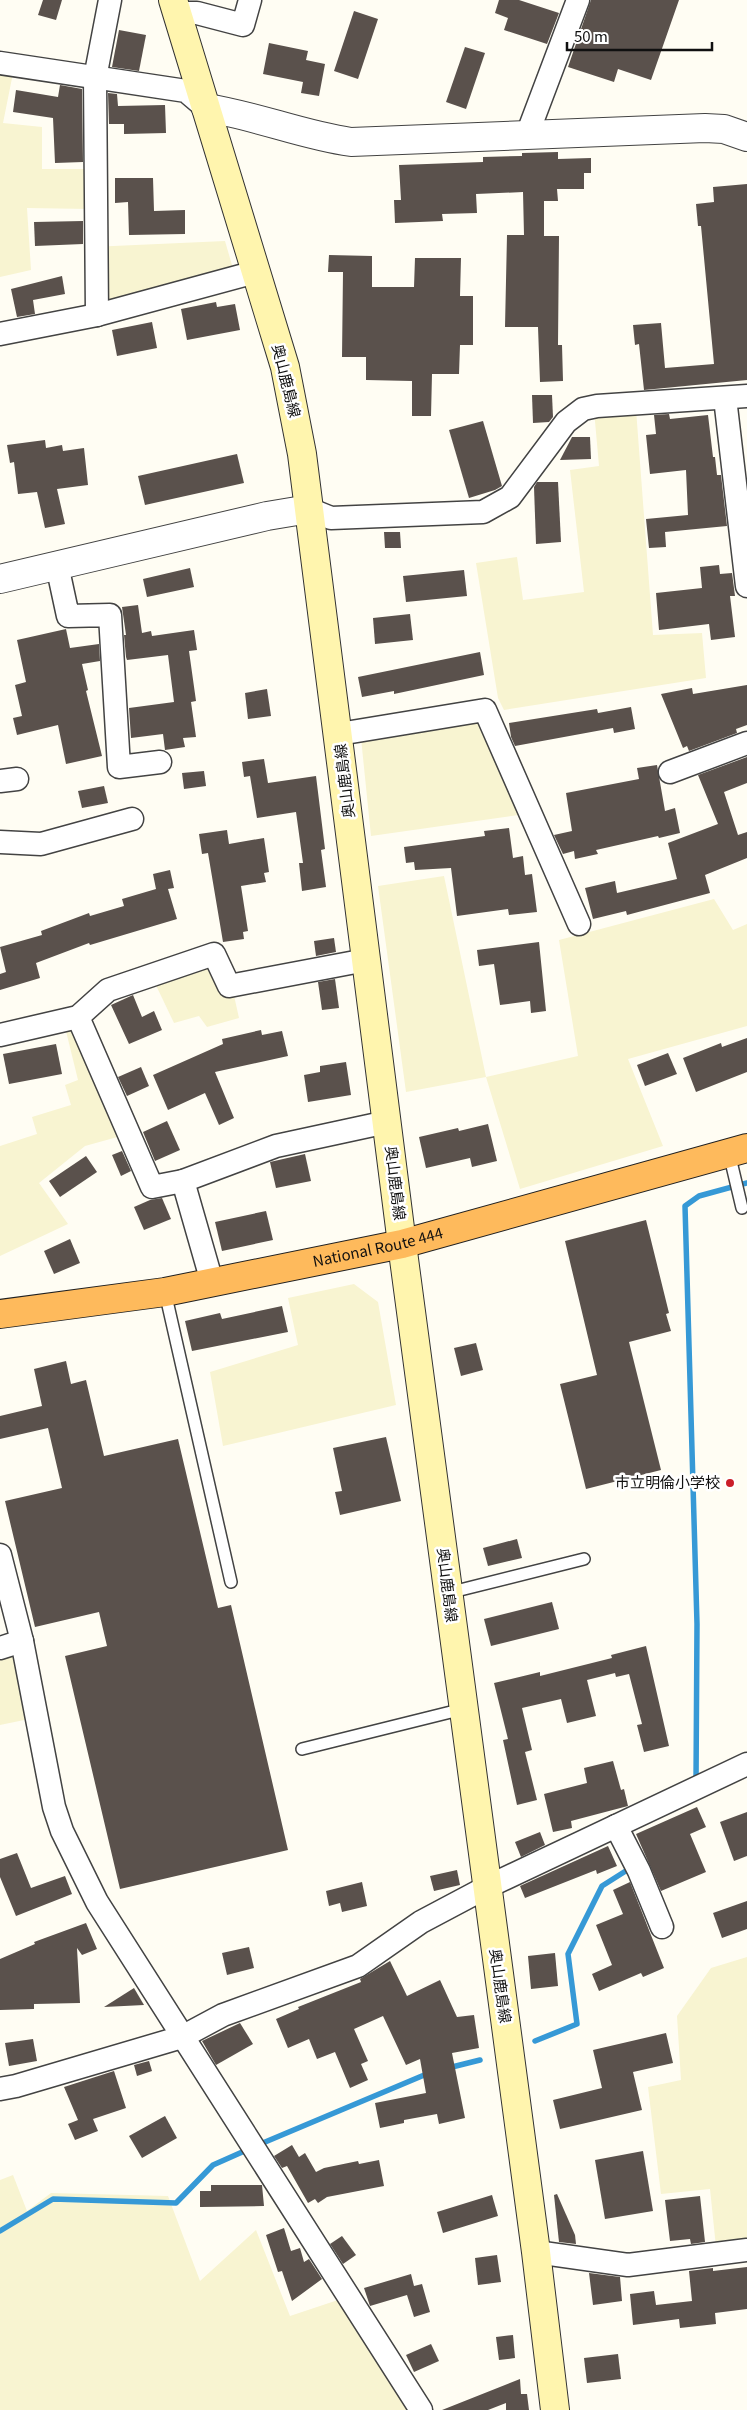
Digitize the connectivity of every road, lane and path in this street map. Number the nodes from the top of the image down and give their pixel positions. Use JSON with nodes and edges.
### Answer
{"nodes":[{"id":1,"x":110,"y":0,"type":"edge"},
{"id":2,"x":250,"y":0,"type":"edge"},
{"id":3,"x":578,"y":0,"type":"edge"},
{"id":4,"x":175,"y":7,"type":"edge"},
{"id":5,"x":0,"y":63,"type":"edge"},
{"id":6,"x":95,"y":78,"type":"junction"},
{"id":7,"x":206,"y":108,"type":"junction"},
{"id":8,"x":527,"y":135,"type":"junction"},
{"id":9,"x":747,"y":137,"type":"edge"},
{"id":10,"x":255,"y":272,"type":"junction"},
{"id":11,"x":97,"y":315,"type":"junction"},
{"id":12,"x":0,"y":334,"type":"edge"},
{"id":13,"x":747,"y":396,"type":"edge"},
{"id":14,"x":725,"y":398,"type":"junction"},
{"id":15,"x":309,"y":508,"type":"junction"},
{"id":16,"x":57,"y":565,"type":"junction"},
{"id":17,"x":0,"y":578,"type":"edge"},
{"id":18,"x":747,"y":586,"type":"edge"},
{"id":19,"x":339,"y":734,"type":"junction"},
{"id":20,"x":747,"y":743,"type":"edge"},
{"id":21,"x":160,"y":762,"type":"dead end"},
{"id":22,"x":670,"y":772,"type":"dead end"},
{"id":23,"x":132,"y":819,"type":"dead end"},
{"id":24,"x":0,"y":842,"type":"edge"},
{"id":25,"x":579,"y":924,"type":"dead end"},
{"id":26,"x":366,"y":960,"type":"junction"},
{"id":27,"x":78,"y":1017,"type":"junction"},
{"id":28,"x":0,"y":1035,"type":"edge"},
{"id":29,"x":387,"y":1122,"type":"junction"},
{"id":30,"x":737,"y":1159,"type":"edge"},
{"id":31,"x":184,"y":1181,"type":"junction"},
{"id":32,"x":742,"y":1208,"type":"dead end"},
{"id":33,"x":402,"y":1244,"type":"junction"},
{"id":34,"x":212,"y":1282,"type":"junction"},
{"id":35,"x":165,"y":1292,"type":"junction"},
{"id":36,"x":0,"y":1314,"type":"edge"},
{"id":37,"x":0,"y":1555,"type":"edge"},
{"id":38,"x":584,"y":1559,"type":"dead end"},
{"id":39,"x":231,"y":1582,"type":"dead end"},
{"id":40,"x":448,"y":1592,"type":"junction"},
{"id":41,"x":22,"y":1641,"type":"junction"},
{"id":42,"x":0,"y":1648,"type":"edge"},
{"id":43,"x":463,"y":1709,"type":"junction"},
{"id":44,"x":302,"y":1749,"type":"dead end"},
{"id":45,"x":747,"y":1764,"type":"edge"},
{"id":46,"x":616,"y":1826,"type":"junction"},
{"id":47,"x":487,"y":1887,"type":"junction"},
{"id":48,"x":662,"y":1927,"type":"dead end"},
{"id":49,"x":182,"y":2037,"type":"junction"},
{"id":50,"x":0,"y":2089,"type":"edge"},
{"id":51,"x":747,"y":2250,"type":"edge"},
{"id":52,"x":536,"y":2252,"type":"junction"},
{"id":53,"x":421,"y":2410,"type":"edge"},
{"id":54,"x":555,"y":2410,"type":"edge"}],
"edges":[{"from":1,"to":6,"type":"street"},
{"from":2,"to":4,"type":"street"},
{"from":3,"to":8,"type":"street"},
{"from":4,"to":7,"type":"main road","name":"奥山鹿島線"},
{"from":5,"to":6,"type":"street"},
{"from":6,"to":7,"type":"street"},
{"from":6,"to":11,"type":"street"},
{"from":7,"to":8,"type":"street"},
{"from":7,"to":10,"type":"main road","name":"奥山鹿島線"},
{"from":8,"to":9,"type":"street"},
{"from":10,"to":11,"type":"street"},
{"from":10,"to":15,"type":"main road","name":"奥山鹿島線"},
{"from":11,"to":12,"type":"street"},
{"from":13,"to":14,"type":"street"},
{"from":14,"to":15,"type":"street"},
{"from":14,"to":18,"type":"street"},
{"from":15,"to":16,"type":"street"},
{"from":15,"to":19,"type":"main road","name":"奥山鹿島線"},
{"from":16,"to":17,"type":"street"},
{"from":16,"to":21,"type":"street"},
{"from":19,"to":25,"type":"street"},
{"from":19,"to":26,"type":"main road","name":"奥山鹿島線"},
{"from":20,"to":22,"type":"street"},
{"from":23,"to":24,"type":"street"},
{"from":26,"to":27,"type":"street"},
{"from":26,"to":29,"type":"main road","name":"奥山鹿島線"},
{"from":27,"to":28,"type":"street"},
{"from":27,"to":31,"type":"street"},
{"from":29,"to":31,"type":"street"},
{"from":29,"to":33,"type":"main road","name":"奥山鹿島線"},
{"from":30,"to":32,"type":"lane"},
{"from":30,"to":33,"type":"highway","name":"National Route 444"},
{"from":31,"to":34,"type":"street"},
{"from":33,"to":34,"type":"highway","name":"National Route 444"},
{"from":33,"to":40,"type":"main road","name":"奥山鹿島線"},
{"from":34,"to":35,"type":"highway","name":"National Route 444"},
{"from":35,"to":36,"type":"highway","name":"National Route 444"},
{"from":35,"to":39,"type":"lane"},
{"from":37,"to":41,"type":"street"},
{"from":38,"to":40,"type":"lane"},
{"from":40,"to":43,"type":"main road","name":"奥山鹿島線"},
{"from":41,"to":42,"type":"street"},
{"from":41,"to":49,"type":"street"},
{"from":43,"to":44,"type":"lane"},
{"from":43,"to":47,"type":"main road","name":"奥山鹿島線"},
{"from":45,"to":46,"type":"street"},
{"from":46,"to":47,"type":"street"},
{"from":46,"to":48,"type":"street"},
{"from":47,"to":49,"type":"street"},
{"from":47,"to":52,"type":"main road","name":"奥山鹿島線"},
{"from":49,"to":50,"type":"street"},
{"from":49,"to":53,"type":"street"},
{"from":51,"to":52,"type":"street"},
{"from":52,"to":54,"type":"main road","name":"奥山鹿島線"}]}
